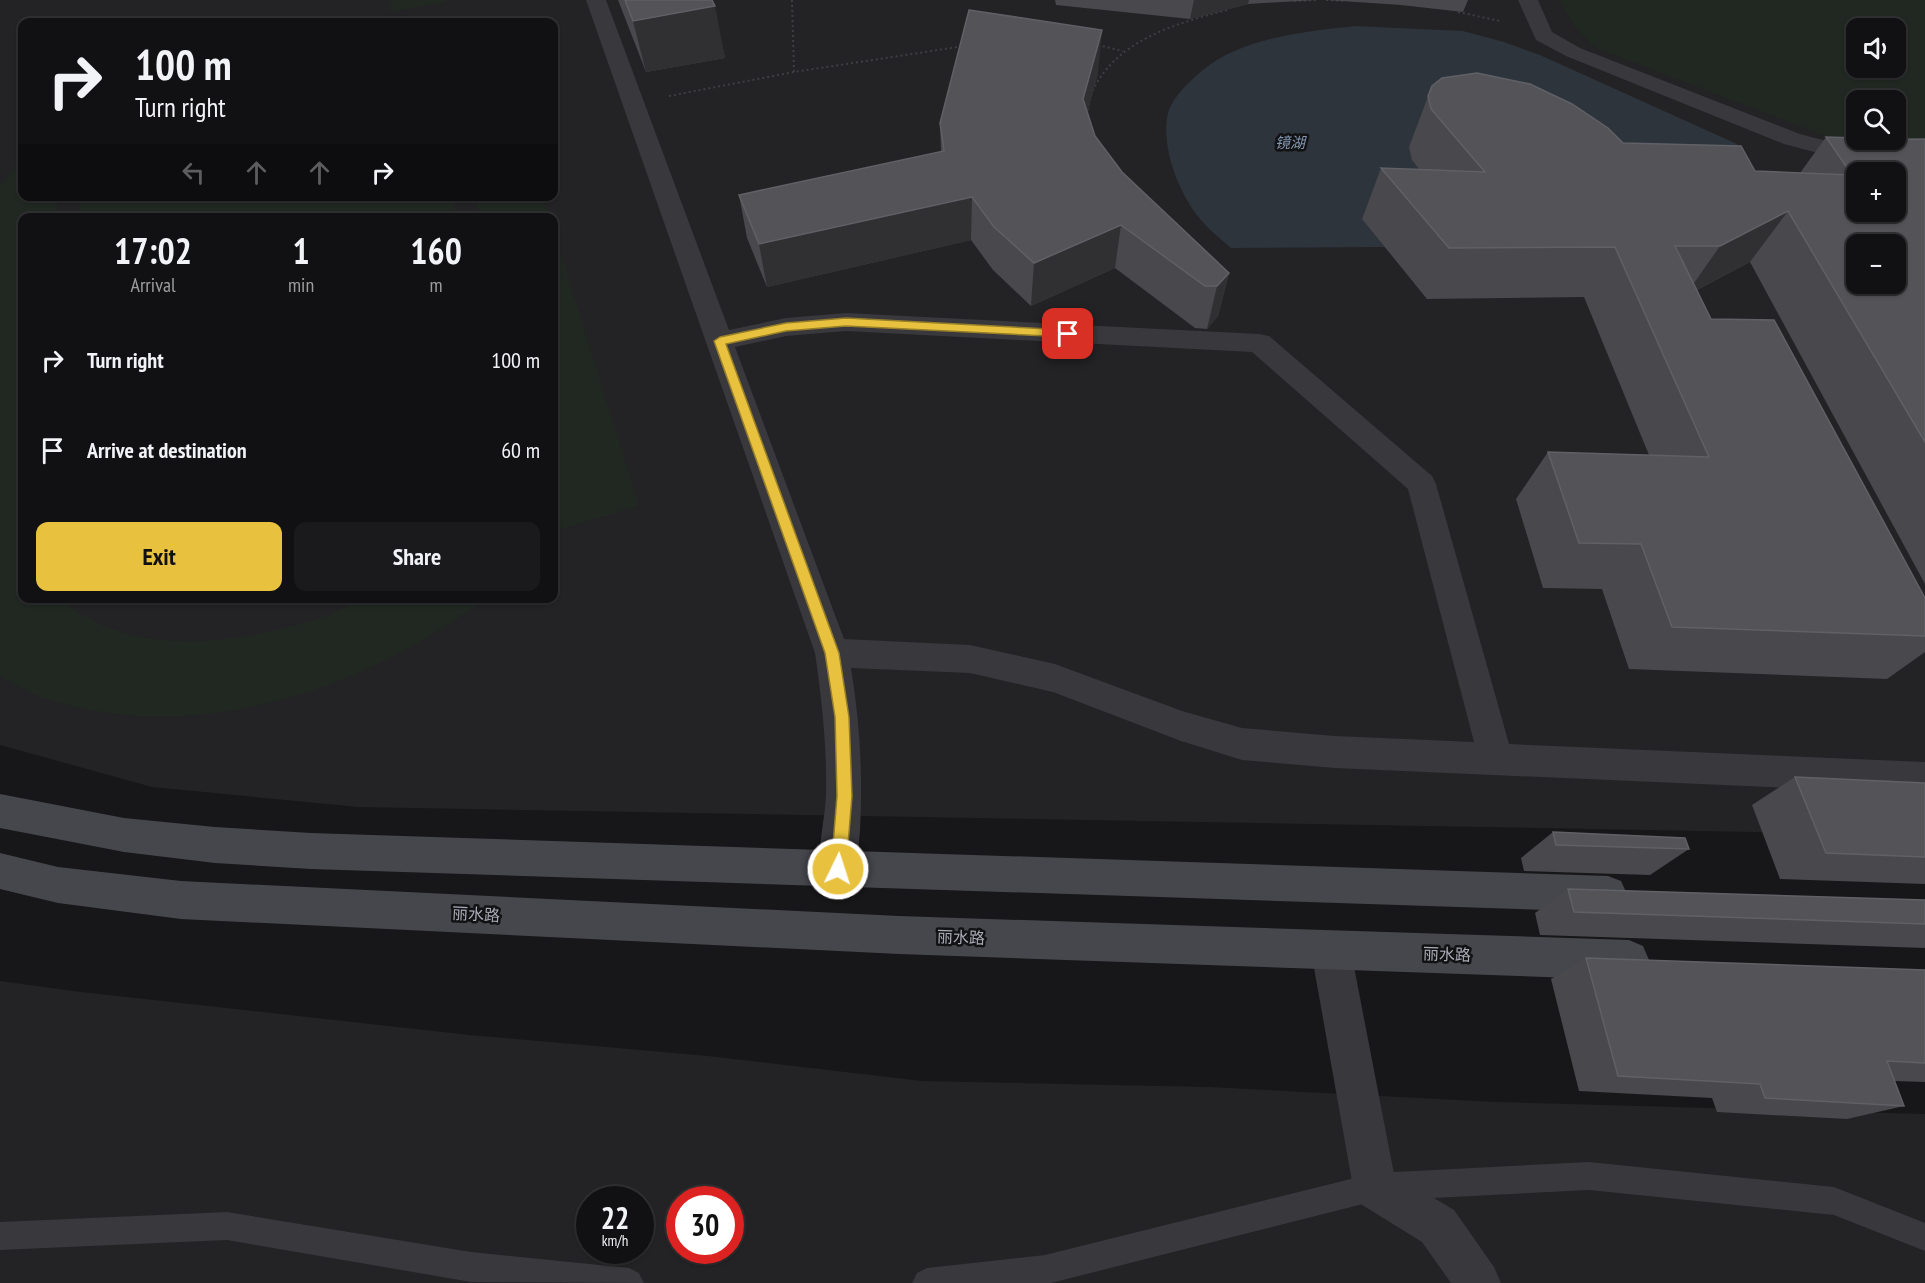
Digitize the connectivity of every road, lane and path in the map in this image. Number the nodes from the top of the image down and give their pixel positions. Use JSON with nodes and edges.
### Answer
{"nodes":[{"id":1,"x":596,"y":0,"type":"edge"},
{"id":2,"x":792,"y":0,"type":"edge"},
{"id":3,"x":1317,"y":0,"type":"edge"},
{"id":4,"x":1326,"y":0,"type":"edge"},
{"id":5,"x":1528,"y":0,"type":"edge"},
{"id":6,"x":1347,"y":1,"type":"edge"},
{"id":7,"x":1294,"y":2,"type":"edge"},
{"id":8,"x":1237,"y":7,"type":"dead end"},
{"id":9,"x":1453,"y":11,"type":"dead end"},
{"id":10,"x":1544,"y":36,"type":"junction"},
{"id":11,"x":1089,"y":43,"type":"edge"},
{"id":12,"x":971,"y":45,"type":"edge"},
{"id":13,"x":1123,"y":51,"type":"junction"},
{"id":14,"x":794,"y":72,"type":"junction"},
{"id":15,"x":633,"y":103,"type":"junction"},
{"id":16,"x":1084,"y":121,"type":"edge"},
{"id":17,"x":1925,"y":153,"type":"edge"},
{"id":18,"x":720,"y":341,"type":"junction"},
{"id":19,"x":832,"y":653,"type":"junction"},
{"id":20,"x":1496,"y":759,"type":"junction"},
{"id":21,"x":1925,"y":778,"type":"edge"},
{"id":22,"x":0,"y":811,"type":"edge"},
{"id":23,"x":838,"y":869,"type":"junction"},
{"id":24,"x":0,"y":871,"type":"edge"},
{"id":25,"x":1640,"y":896,"type":"edge"},
{"id":26,"x":1331,"y":951,"type":"junction"},
{"id":27,"x":1664,"y":962,"type":"edge"},
{"id":28,"x":1375,"y":1187,"type":"junction"},
{"id":29,"x":0,"y":1236,"type":"edge"},
{"id":30,"x":1925,"y":1237,"type":"edge"},
{"id":31,"x":629,"y":1283,"type":"edge"},
{"id":32,"x":927,"y":1283,"type":"edge"},
{"id":33,"x":1478,"y":1283,"type":"edge"}],
"edges":[{"from":1,"to":15,"type":"street"},
{"from":2,"to":14,"type":"path"},
{"from":3,"to":7,"type":"path"},
{"from":4,"to":6,"type":"path"},
{"from":5,"to":10,"type":"street"},
{"from":8,"to":13,"type":"path"},
{"from":9,"to":10,"type":"path"},
{"from":10,"to":17,"type":"street"},
{"from":11,"to":13,"type":"path"},
{"from":12,"to":14,"type":"path"},
{"from":13,"to":16,"type":"path"},
{"from":14,"to":15,"type":"path"},
{"from":15,"to":18,"type":"street"},
{"from":18,"to":19,"type":"street"},
{"from":18,"to":20,"type":"street"},
{"from":19,"to":20,"type":"street"},
{"from":19,"to":23,"type":"street"},
{"from":20,"to":21,"type":"street"},
{"from":22,"to":23,"type":"main road"},
{"from":23,"to":25,"type":"main road"},
{"from":24,"to":26,"type":"main road","name":"丽水路"},
{"from":26,"to":27,"type":"main road","name":"丽水路"},
{"from":26,"to":28,"type":"street"},
{"from":28,"to":30,"type":"lane"},
{"from":28,"to":32,"type":"lane"},
{"from":28,"to":33,"type":"street"},
{"from":29,"to":31,"type":"lane"}]}
